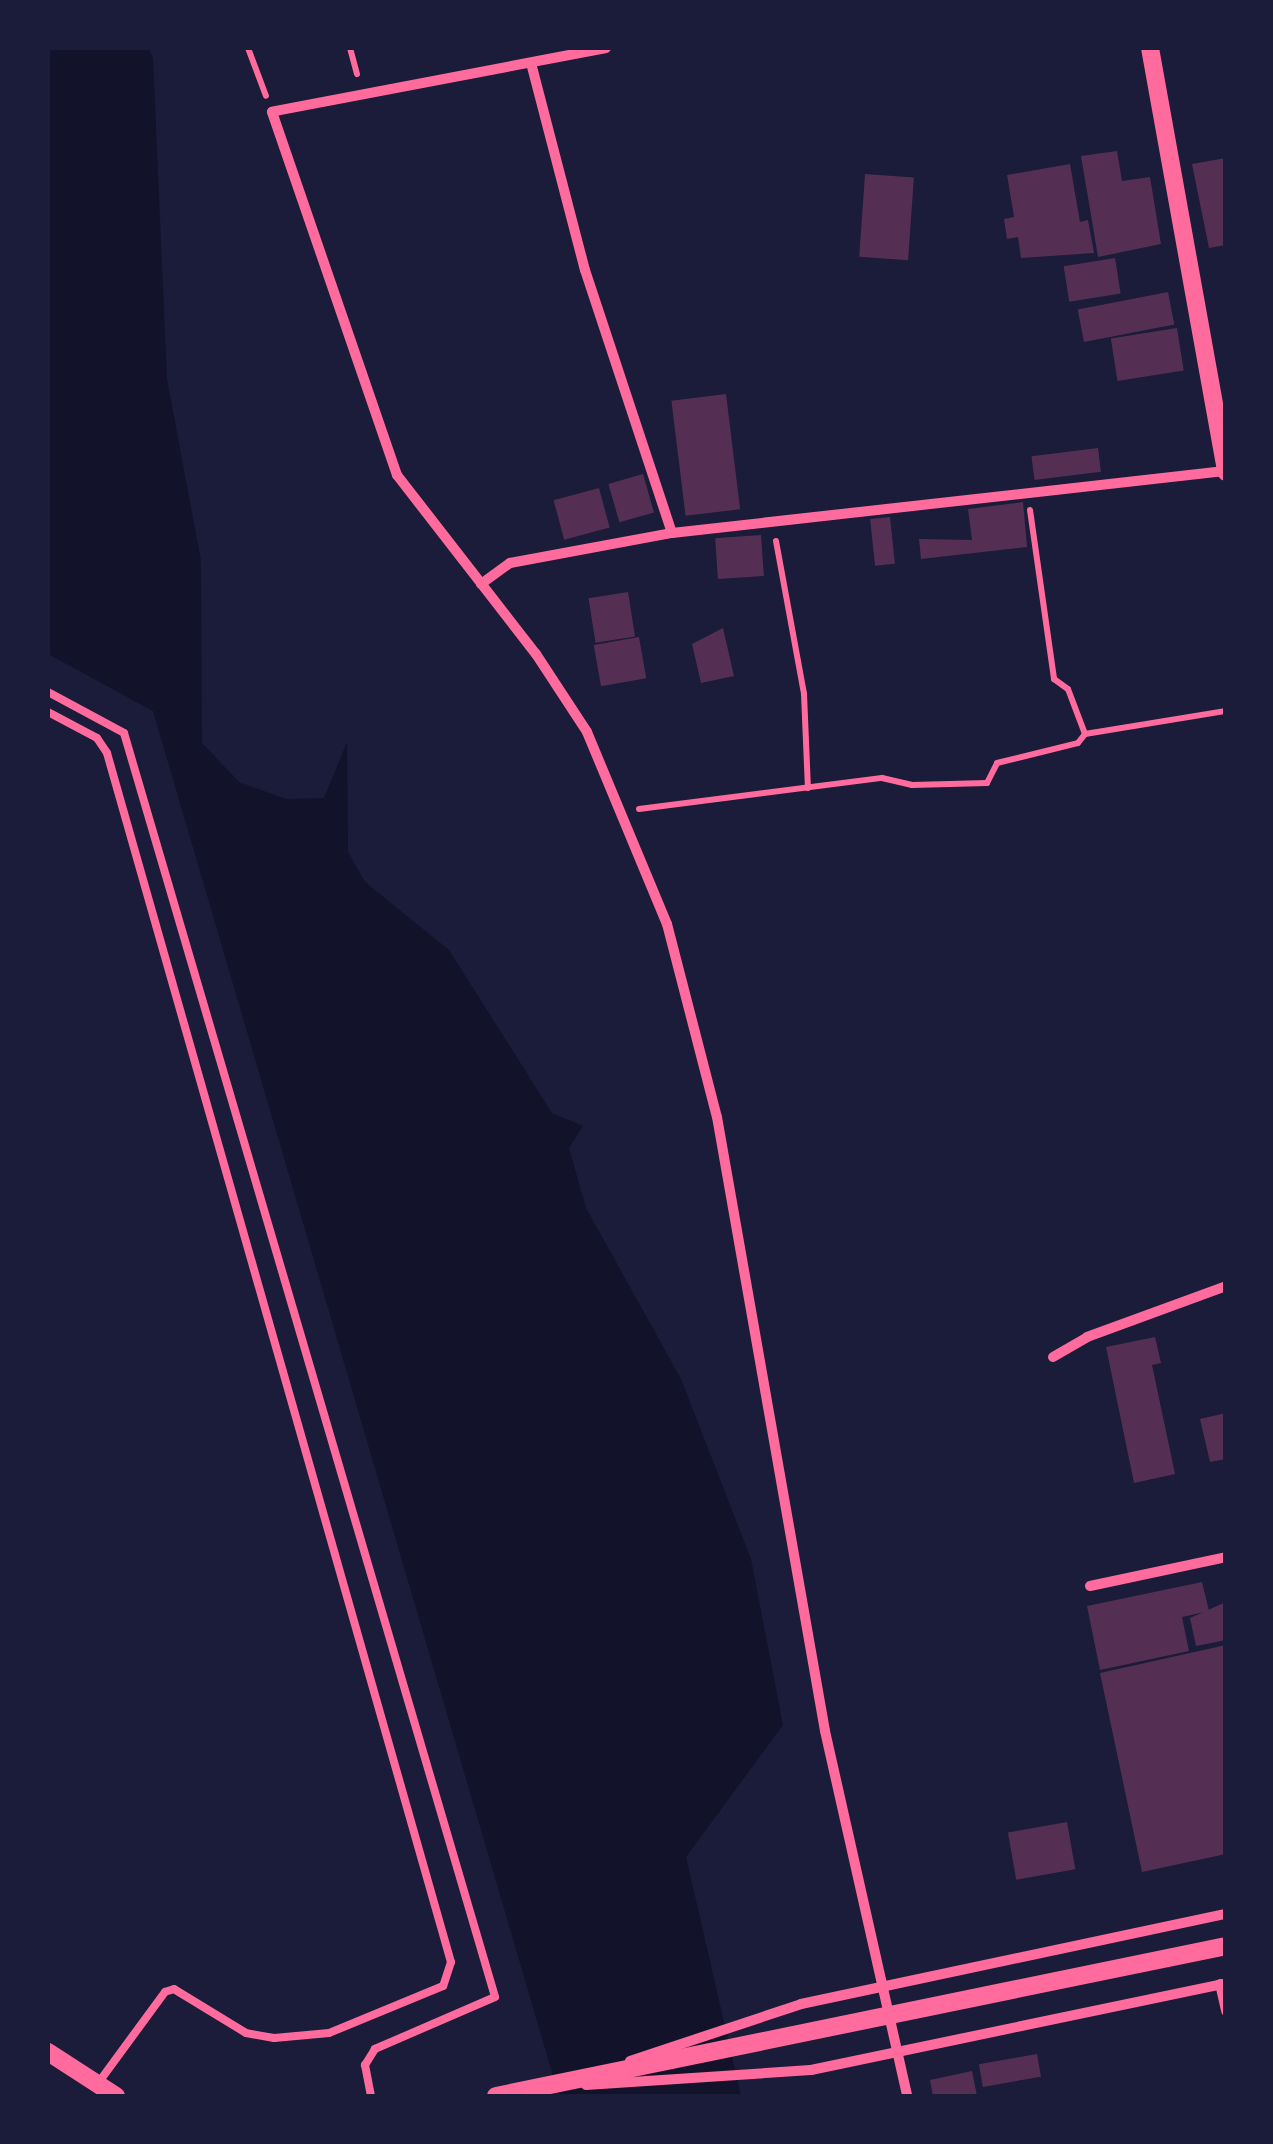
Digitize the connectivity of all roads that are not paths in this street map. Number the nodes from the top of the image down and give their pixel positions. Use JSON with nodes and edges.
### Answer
{"nodes":[{"id":1,"x":606,"y":48,"type":"edge"},
{"id":2,"x":1150,"y":48,"type":"edge"},
{"id":3,"x":531,"y":63,"type":"junction"},
{"id":4,"x":1225,"y":471,"type":"edge"},
{"id":5,"x":672,"y":534,"type":"junction"},
{"id":6,"x":480,"y":584,"type":"junction"},
{"id":7,"x":48,"y":692,"type":"edge"},
{"id":8,"x":48,"y":712,"type":"edge"},
{"id":9,"x":1226,"y":1286,"type":"edge"},
{"id":10,"x":1053,"y":1357,"type":"dead end"},
{"id":11,"x":1226,"y":1556,"type":"edge"},
{"id":12,"x":1090,"y":1586,"type":"dead end"},
{"id":13,"x":1226,"y":1914,"type":"edge"},
{"id":14,"x":1226,"y":1946,"type":"edge"},
{"id":15,"x":1223,"y":1984,"type":"edge"},
{"id":16,"x":1226,"y":2011,"type":"edge"},
{"id":17,"x":48,"y":2052,"type":"edge"},
{"id":18,"x":96,"y":2086,"type":"junction"},
{"id":19,"x":551,"y":2087,"type":"junction"},
{"id":20,"x":116,"y":2096,"type":"edge"},
{"id":21,"x":370,"y":2096,"type":"edge"},
{"id":22,"x":496,"y":2096,"type":"edge"},
{"id":23,"x":907,"y":2096,"type":"edge"}],
"edges":[{"from":1,"to":3,"type":"street"},
{"from":2,"to":4,"type":"street"},
{"from":3,"to":5,"type":"street"},
{"from":3,"to":6,"type":"street"},
{"from":4,"to":5,"type":"street"},
{"from":5,"to":6,"type":"street"},
{"from":6,"to":23,"type":"street"},
{"from":7,"to":21,"type":"lane"},
{"from":8,"to":18,"type":"lane"},
{"from":9,"to":10,"type":"street"},
{"from":11,"to":12,"type":"street"},
{"from":13,"to":19,"type":"street"},
{"from":14,"to":19,"type":"street"},
{"from":15,"to":16,"type":"street"},
{"from":15,"to":19,"type":"street"},
{"from":17,"to":18,"type":"street"},
{"from":18,"to":20,"type":"street"},
{"from":19,"to":22,"type":"street"}]}
